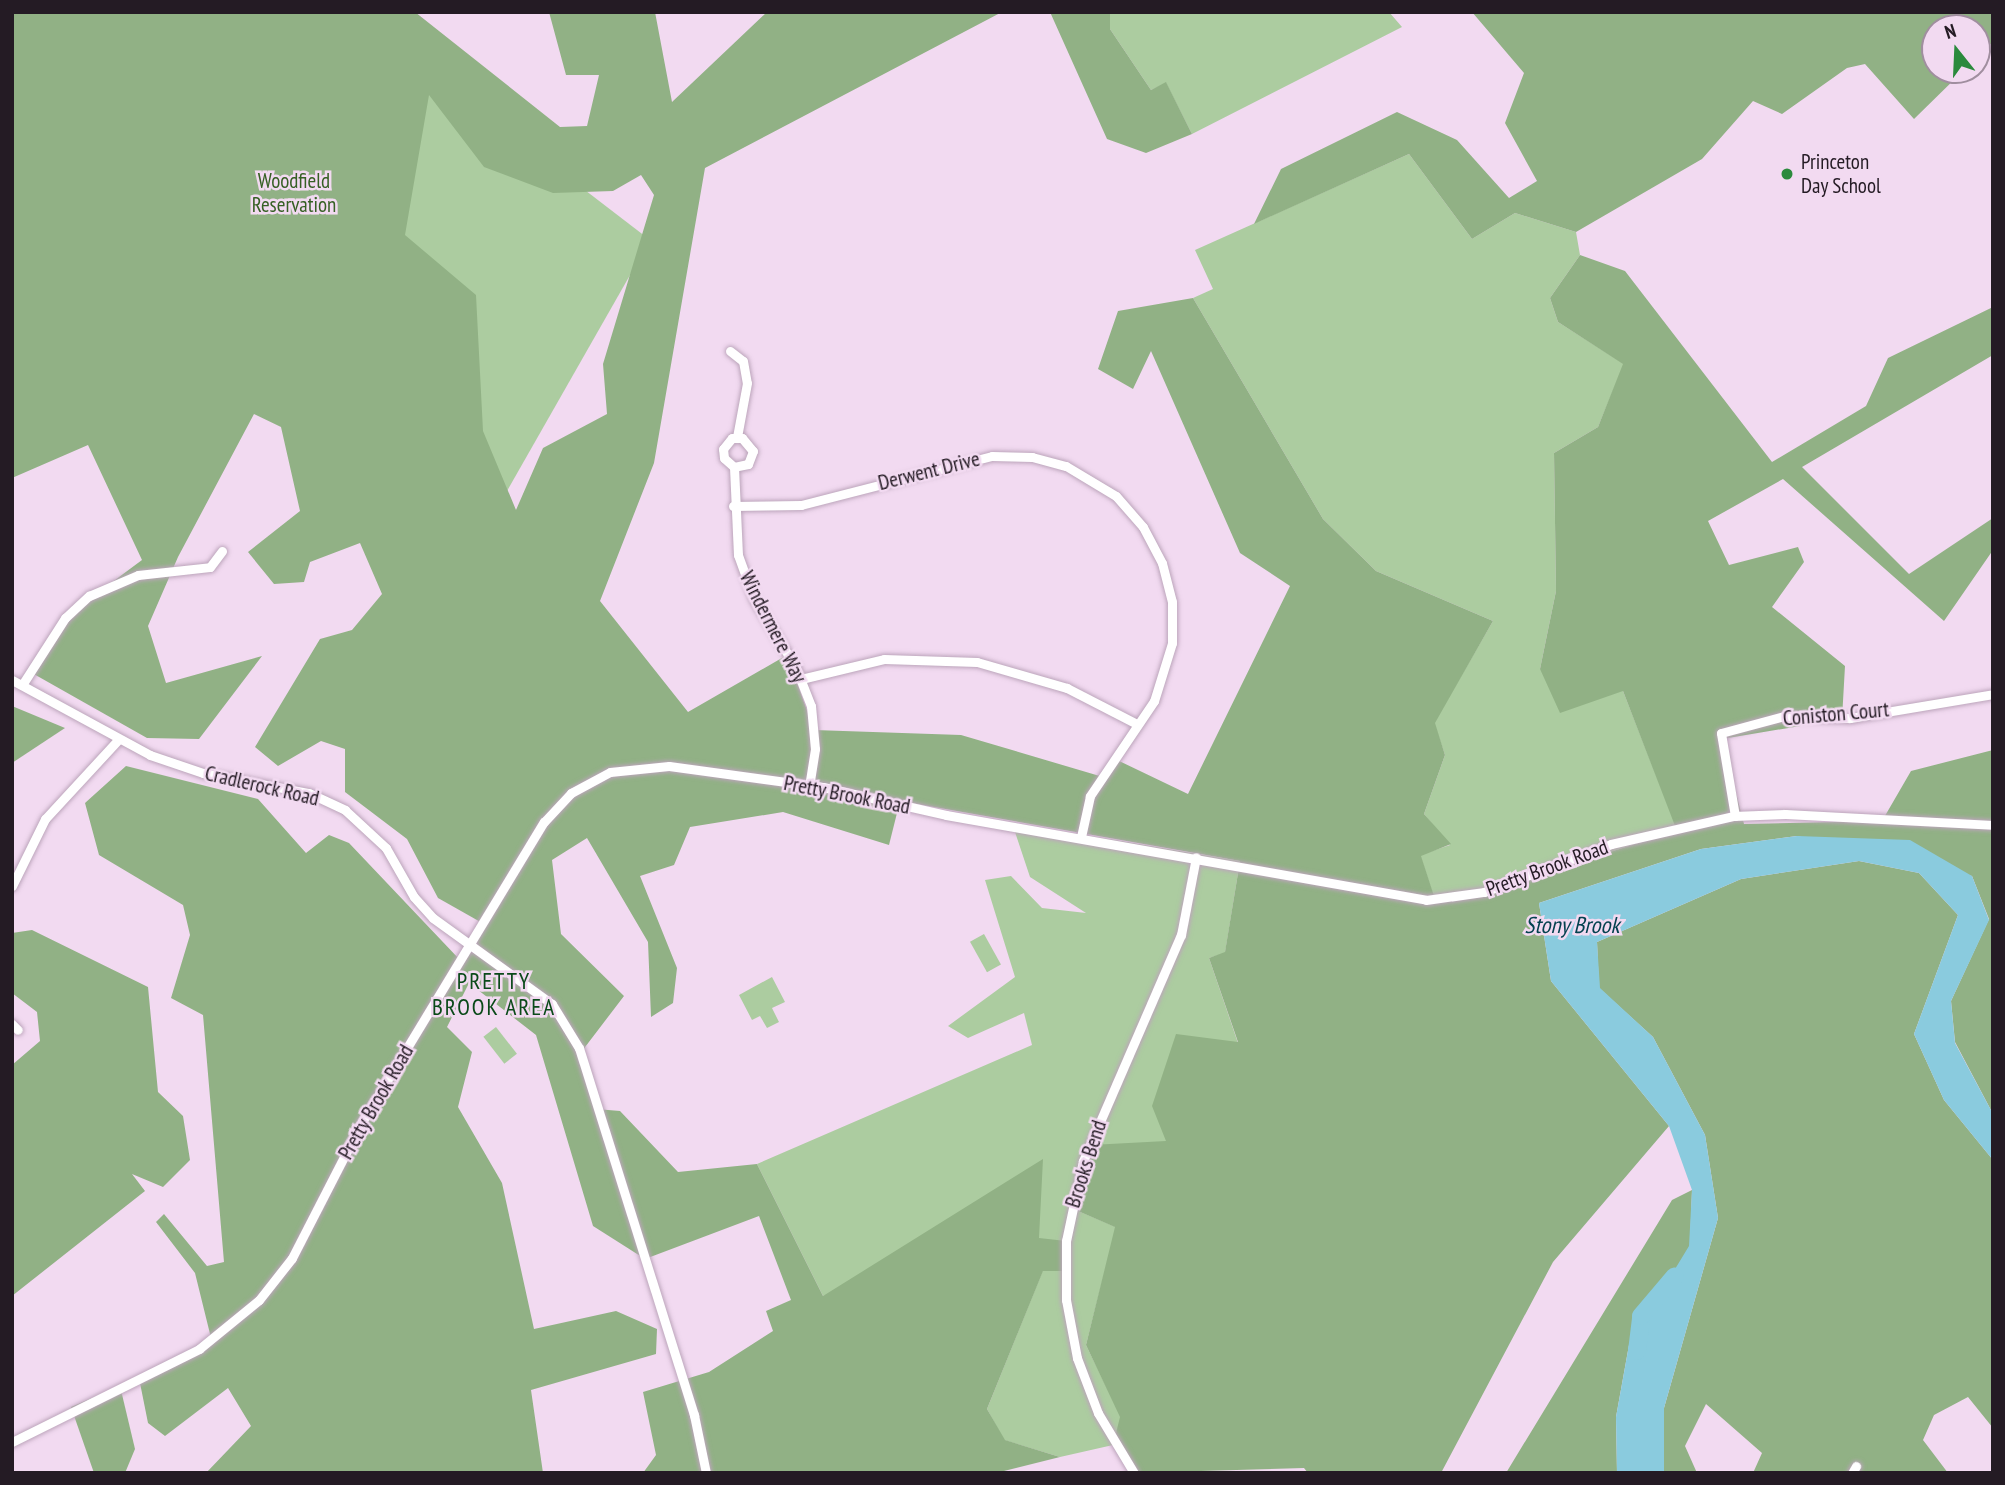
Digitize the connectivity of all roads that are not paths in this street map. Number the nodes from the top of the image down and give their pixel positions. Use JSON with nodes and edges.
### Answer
{"nodes":[{"id":1,"x":730,"y":351,"type":"dead end"},
{"id":2,"x":737,"y":437,"type":"junction"},
{"id":3,"x":734,"y":467,"type":"junction"},
{"id":4,"x":733,"y":506,"type":"junction"},
{"id":5,"x":222,"y":551,"type":"dead end"},
{"id":6,"x":802,"y":679,"type":"junction"},
{"id":7,"x":12,"y":680,"type":"edge"},
{"id":8,"x":22,"y":685,"type":"junction"},
{"id":9,"x":1993,"y":694,"type":"edge"},
{"id":10,"x":1137,"y":724,"type":"junction"},
{"id":11,"x":118,"y":740,"type":"junction"},
{"id":12,"x":808,"y":785,"type":"junction"},
{"id":13,"x":1735,"y":816,"type":"junction"},
{"id":14,"x":1993,"y":825,"type":"edge"},
{"id":15,"x":1081,"y":837,"type":"junction"},
{"id":16,"x":1196,"y":857,"type":"junction"},
{"id":17,"x":12,"y":886,"type":"edge"},
{"id":18,"x":469,"y":945,"type":"junction"},
{"id":19,"x":12,"y":1442,"type":"edge"},
{"id":20,"x":706,"y":1473,"type":"edge"},
{"id":21,"x":1134,"y":1473,"type":"edge"}],
"edges":[{"from":1,"to":2,"type":"street"},
{"from":2,"to":3,"type":"street","name":"Windermere Way"},
{"from":2,"to":3,"type":"street"},
{"from":3,"to":4,"type":"street","name":"Windermere Way"},
{"from":4,"to":6,"type":"street","name":"Windermere Way"},
{"from":4,"to":10,"type":"street","name":"Derwent Drive"},
{"from":5,"to":8,"type":"street"},
{"from":6,"to":10,"type":"street"},
{"from":6,"to":12,"type":"street","name":"Windermere Way"},
{"from":7,"to":8,"type":"street","name":"Cradlerock Road"},
{"from":8,"to":11,"type":"street","name":"Cradlerock Road"},
{"from":9,"to":13,"type":"street","name":"Coniston Court"},
{"from":10,"to":15,"type":"street","name":"Derwent Drive"},
{"from":11,"to":17,"type":"street"},
{"from":11,"to":18,"type":"street","name":"Cradlerock Road"},
{"from":12,"to":15,"type":"street","name":"Pretty Brook Road"},
{"from":12,"to":18,"type":"street","name":"Pretty Brook Road"},
{"from":13,"to":14,"type":"street","name":"Pretty Brook Road"},
{"from":13,"to":16,"type":"street","name":"Pretty Brook Road"},
{"from":15,"to":16,"type":"street","name":"Pretty Brook Road"},
{"from":16,"to":21,"type":"street","name":"Brooks Bend"},
{"from":18,"to":19,"type":"street","name":"Pretty Brook Road"},
{"from":18,"to":20,"type":"street"}]}
